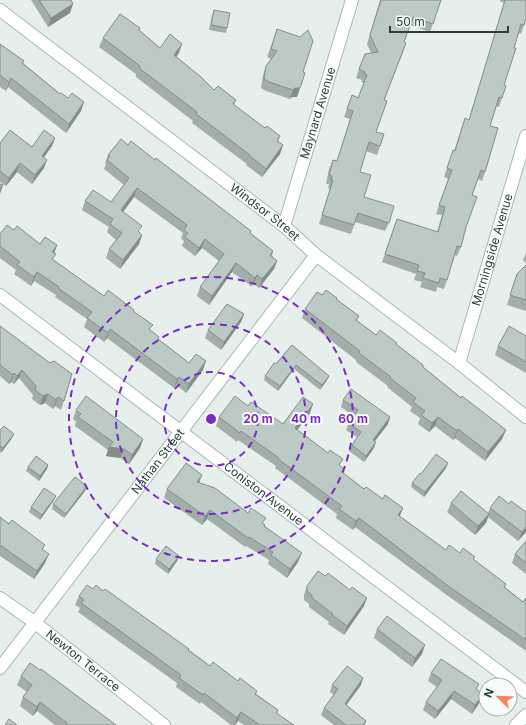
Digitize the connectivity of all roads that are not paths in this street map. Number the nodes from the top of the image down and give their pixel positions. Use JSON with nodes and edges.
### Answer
{"nodes":[{"id":1,"x":352,"y":0,"type":"edge"},
{"id":2,"x":0,"y":10,"type":"edge"},
{"id":3,"x":526,"y":136,"type":"edge"},
{"id":4,"x":284,"y":226,"type":"junction"},
{"id":5,"x":316,"y":255,"type":"junction"},
{"id":6,"x":0,"y":295,"type":"edge"},
{"id":7,"x":459,"y":363,"type":"junction"},
{"id":8,"x":526,"y":417,"type":"edge"},
{"id":9,"x":180,"y":432,"type":"junction"},
{"id":10,"x":0,"y":598,"type":"edge"},
{"id":11,"x":34,"y":622,"type":"junction"},
{"id":12,"x":0,"y":668,"type":"edge"},
{"id":13,"x":526,"y":692,"type":"edge"},
{"id":14,"x":526,"y":715,"type":"edge"},
{"id":15,"x":164,"y":725,"type":"edge"},
{"id":16,"x":516,"y":725,"type":"edge"}],
"edges":[{"from":1,"to":4,"type":"street","name":"Maynard Avenue"},
{"from":2,"to":4,"type":"street","name":"Windsor Street"},
{"from":3,"to":7,"type":"street","name":"Morningside Avenue"},
{"from":4,"to":5,"type":"street","name":"Windsor Street"},
{"from":5,"to":7,"type":"street","name":"Windsor Street"},
{"from":5,"to":9,"type":"street","name":"Nathan Street"},
{"from":6,"to":9,"type":"street","name":"Coniston Avenue"},
{"from":7,"to":8,"type":"street","name":"Windsor Street"},
{"from":9,"to":11,"type":"street","name":"Nathan Street"},
{"from":9,"to":13,"type":"street","name":"Coniston Avenue"},
{"from":10,"to":11,"type":"street","name":"Newton Terrace"},
{"from":11,"to":12,"type":"street","name":"Nathan Street"},
{"from":11,"to":15,"type":"street","name":"Newton Terrace"},
{"from":14,"to":16,"type":"street"}]}
